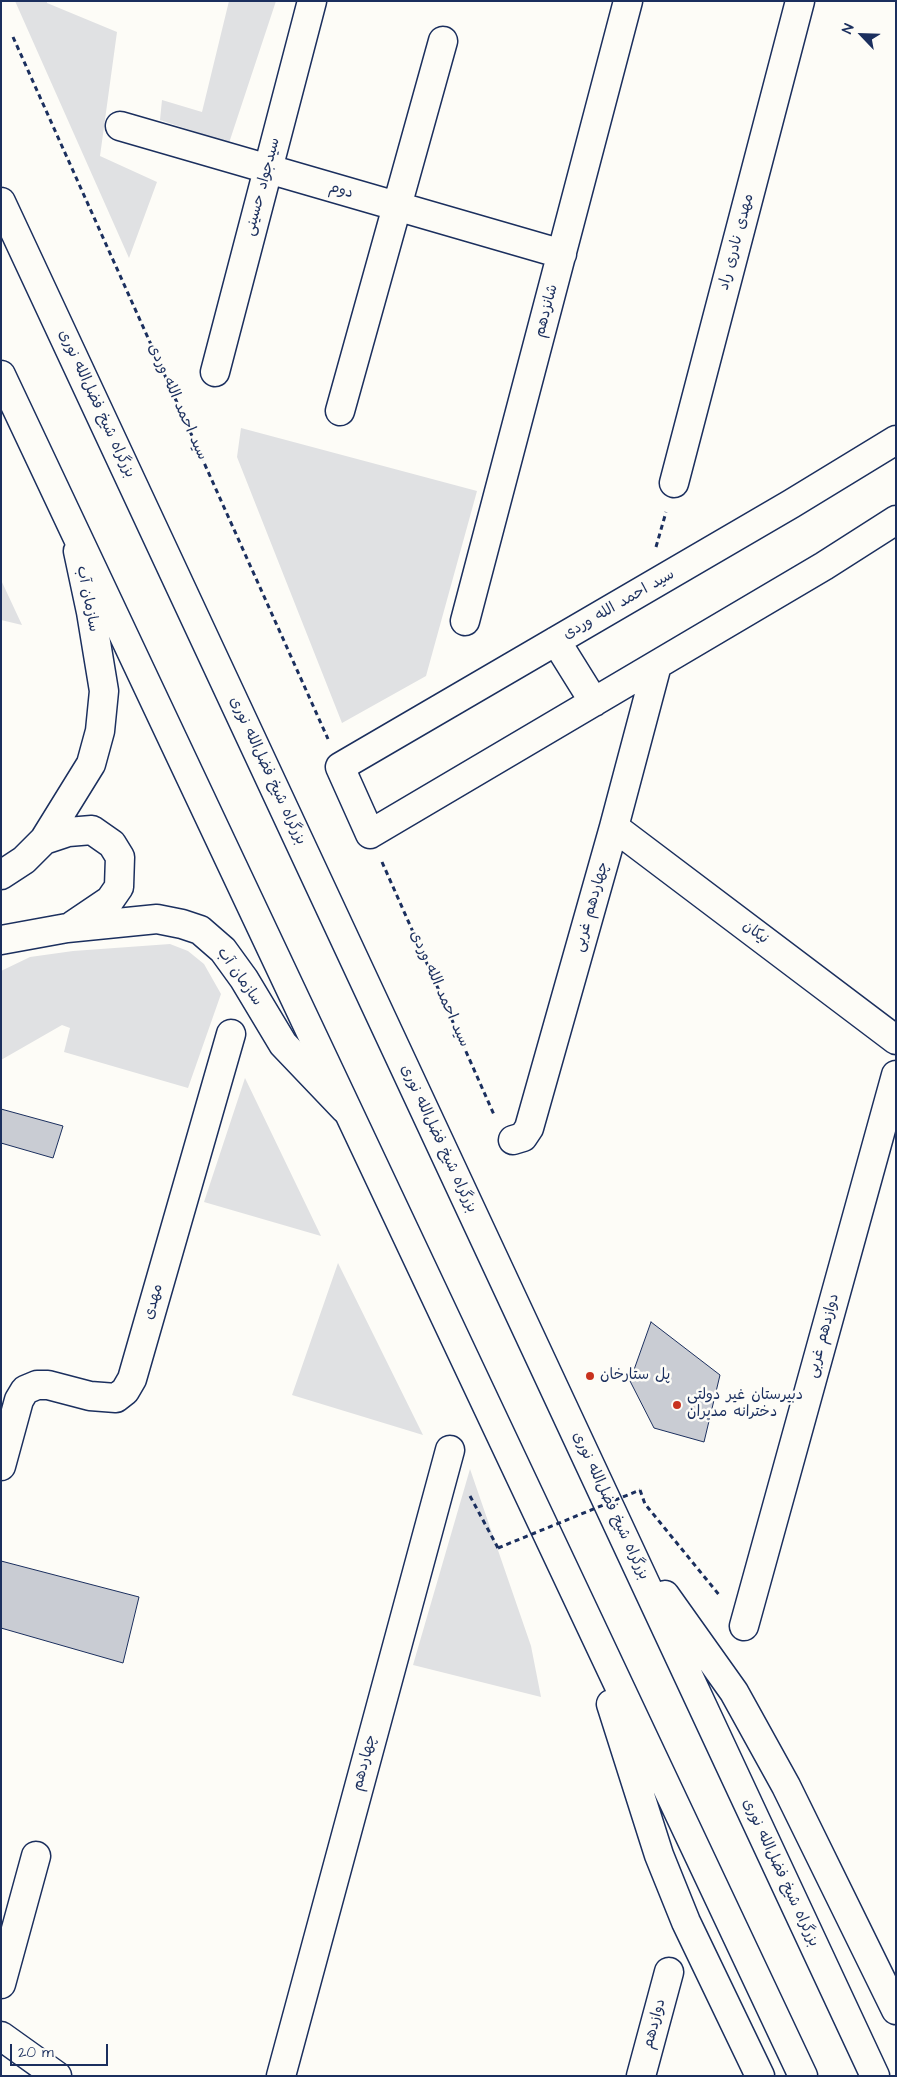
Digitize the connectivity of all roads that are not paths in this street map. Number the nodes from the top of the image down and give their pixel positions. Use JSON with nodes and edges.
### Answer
{"nodes":[{"id":1,"x":312,"y":1,"type":"edge"},
{"id":2,"x":628,"y":1,"type":"edge"},
{"id":3,"x":800,"y":1,"type":"edge"},
{"id":4,"x":443,"y":41,"type":"dead end"},
{"id":5,"x":120,"y":126,"type":"dead end"},
{"id":6,"x":267,"y":170,"type":"junction"},
{"id":7,"x":1,"y":202,"type":"edge"},
{"id":8,"x":397,"y":207,"type":"junction"},
{"id":9,"x":562,"y":254,"type":"junction"},
{"id":10,"x":215,"y":372,"type":"dead end"},
{"id":11,"x":1,"y":375,"type":"edge"},
{"id":12,"x":340,"y":411,"type":"dead end"},
{"id":13,"x":896,"y":440,"type":"edge"},
{"id":14,"x":674,"y":483,"type":"road end"},
{"id":15,"x":896,"y":520,"type":"edge"},
{"id":16,"x":73,"y":528,"type":"junction"},
{"id":17,"x":465,"y":621,"type":"dead end"},
{"id":18,"x":556,"y":641,"type":"junction"},
{"id":19,"x":657,"y":665,"type":"junction"},
{"id":20,"x":594,"y":702,"type":"junction"},
{"id":21,"x":614,"y":827,"type":"junction"},
{"id":22,"x":44,"y":840,"type":"junction"},
{"id":23,"x":1,"y":875,"type":"edge"},
{"id":24,"x":68,"y":928,"type":"junction"},
{"id":25,"x":1,"y":940,"type":"edge"},
{"id":26,"x":232,"y":1034,"type":"dead end"},
{"id":27,"x":896,"y":1040,"type":"edge"},
{"id":28,"x":896,"y":1075,"type":"edge"},
{"id":29,"x":347,"y":1111,"type":"junction"},
{"id":30,"x":513,"y":1140,"type":"road end"},
{"id":31,"x":450,"y":1450,"type":"dead end"},
{"id":32,"x":1,"y":1466,"type":"edge"},
{"id":33,"x":626,"y":1541,"type":"junction"},
{"id":34,"x":580,"y":1605,"type":"junction"},
{"id":35,"x":744,"y":1626,"type":"road end"},
{"id":36,"x":36,"y":1856,"type":"dead end"},
{"id":37,"x":669,"y":1972,"type":"dead end"},
{"id":38,"x":1,"y":1984,"type":"edge"},
{"id":39,"x":896,"y":2010,"type":"edge"},
{"id":40,"x":1,"y":2036,"type":"edge"},
{"id":41,"x":57,"y":2076,"type":"edge"},
{"id":42,"x":281,"y":2076,"type":"edge"},
{"id":43,"x":641,"y":2076,"type":"edge"},
{"id":44,"x":760,"y":2076,"type":"edge"},
{"id":45,"x":803,"y":2076,"type":"edge"},
{"id":46,"x":875,"y":2076,"type":"edge"}],
"edges":[{"from":1,"to":6,"type":"main road","name":"سیدجواد حسینی"},
{"from":2,"to":9,"type":"main road","name":"شانزدهم"},
{"from":3,"to":14,"type":"main road","name":"مهدی نادری راد"},
{"from":4,"to":8,"type":"main road"},
{"from":5,"to":6,"type":"main road","name":"دوم"},
{"from":6,"to":8,"type":"main road","name":"دوم"},
{"from":6,"to":10,"type":"main road","name":"سیدجواد حسینی"},
{"from":7,"to":33,"type":"main road","name":"بزرگراه شیخ فضل‌الله نوری"},
{"from":8,"to":9,"type":"main road","name":"دوم"},
{"from":8,"to":12,"type":"main road"},
{"from":9,"to":17,"type":"main road","name":"شانزدهم"},
{"from":11,"to":16,"type":"main road"},
{"from":13,"to":18,"type":"main road","name":"سید احمد الله وردی"},
{"from":15,"to":19,"type":"main road"},
{"from":16,"to":22,"type":"main road","name":"سازمان آب"},
{"from":16,"to":29,"type":"main road"},
{"from":18,"to":20,"type":"main road"},
{"from":18,"to":20,"type":"main road","name":"سید احمد الله وردی"},
{"from":19,"to":20,"type":"main road"},
{"from":19,"to":21,"type":"main road","name":"چهاردهم غربی"},
{"from":21,"to":27,"type":"main road","name":"نیکان"},
{"from":21,"to":30,"type":"main road","name":"چهاردهم غربی"},
{"from":22,"to":23,"type":"main road","name":"سازمان آب"},
{"from":22,"to":24,"type":"main road"},
{"from":24,"to":25,"type":"main road","name":"سازمان آب"},
{"from":24,"to":29,"type":"main road","name":"سازمان آب"},
{"from":26,"to":32,"type":"main road","name":"مهدی"},
{"from":28,"to":35,"type":"main road","name":"دوازدهم غربی"},
{"from":29,"to":34,"type":"main road"},
{"from":31,"to":42,"type":"main road","name":"چهاردهم"},
{"from":33,"to":39,"type":"main road"},
{"from":33,"to":46,"type":"main road","name":"بزرگراه شیخ فضل‌الله نوری"},
{"from":34,"to":44,"type":"main road"},
{"from":34,"to":45,"type":"main road"},
{"from":36,"to":38,"type":"main road"},
{"from":37,"to":43,"type":"main road","name":"دوازدهم"},
{"from":40,"to":41,"type":"main road"}]}
